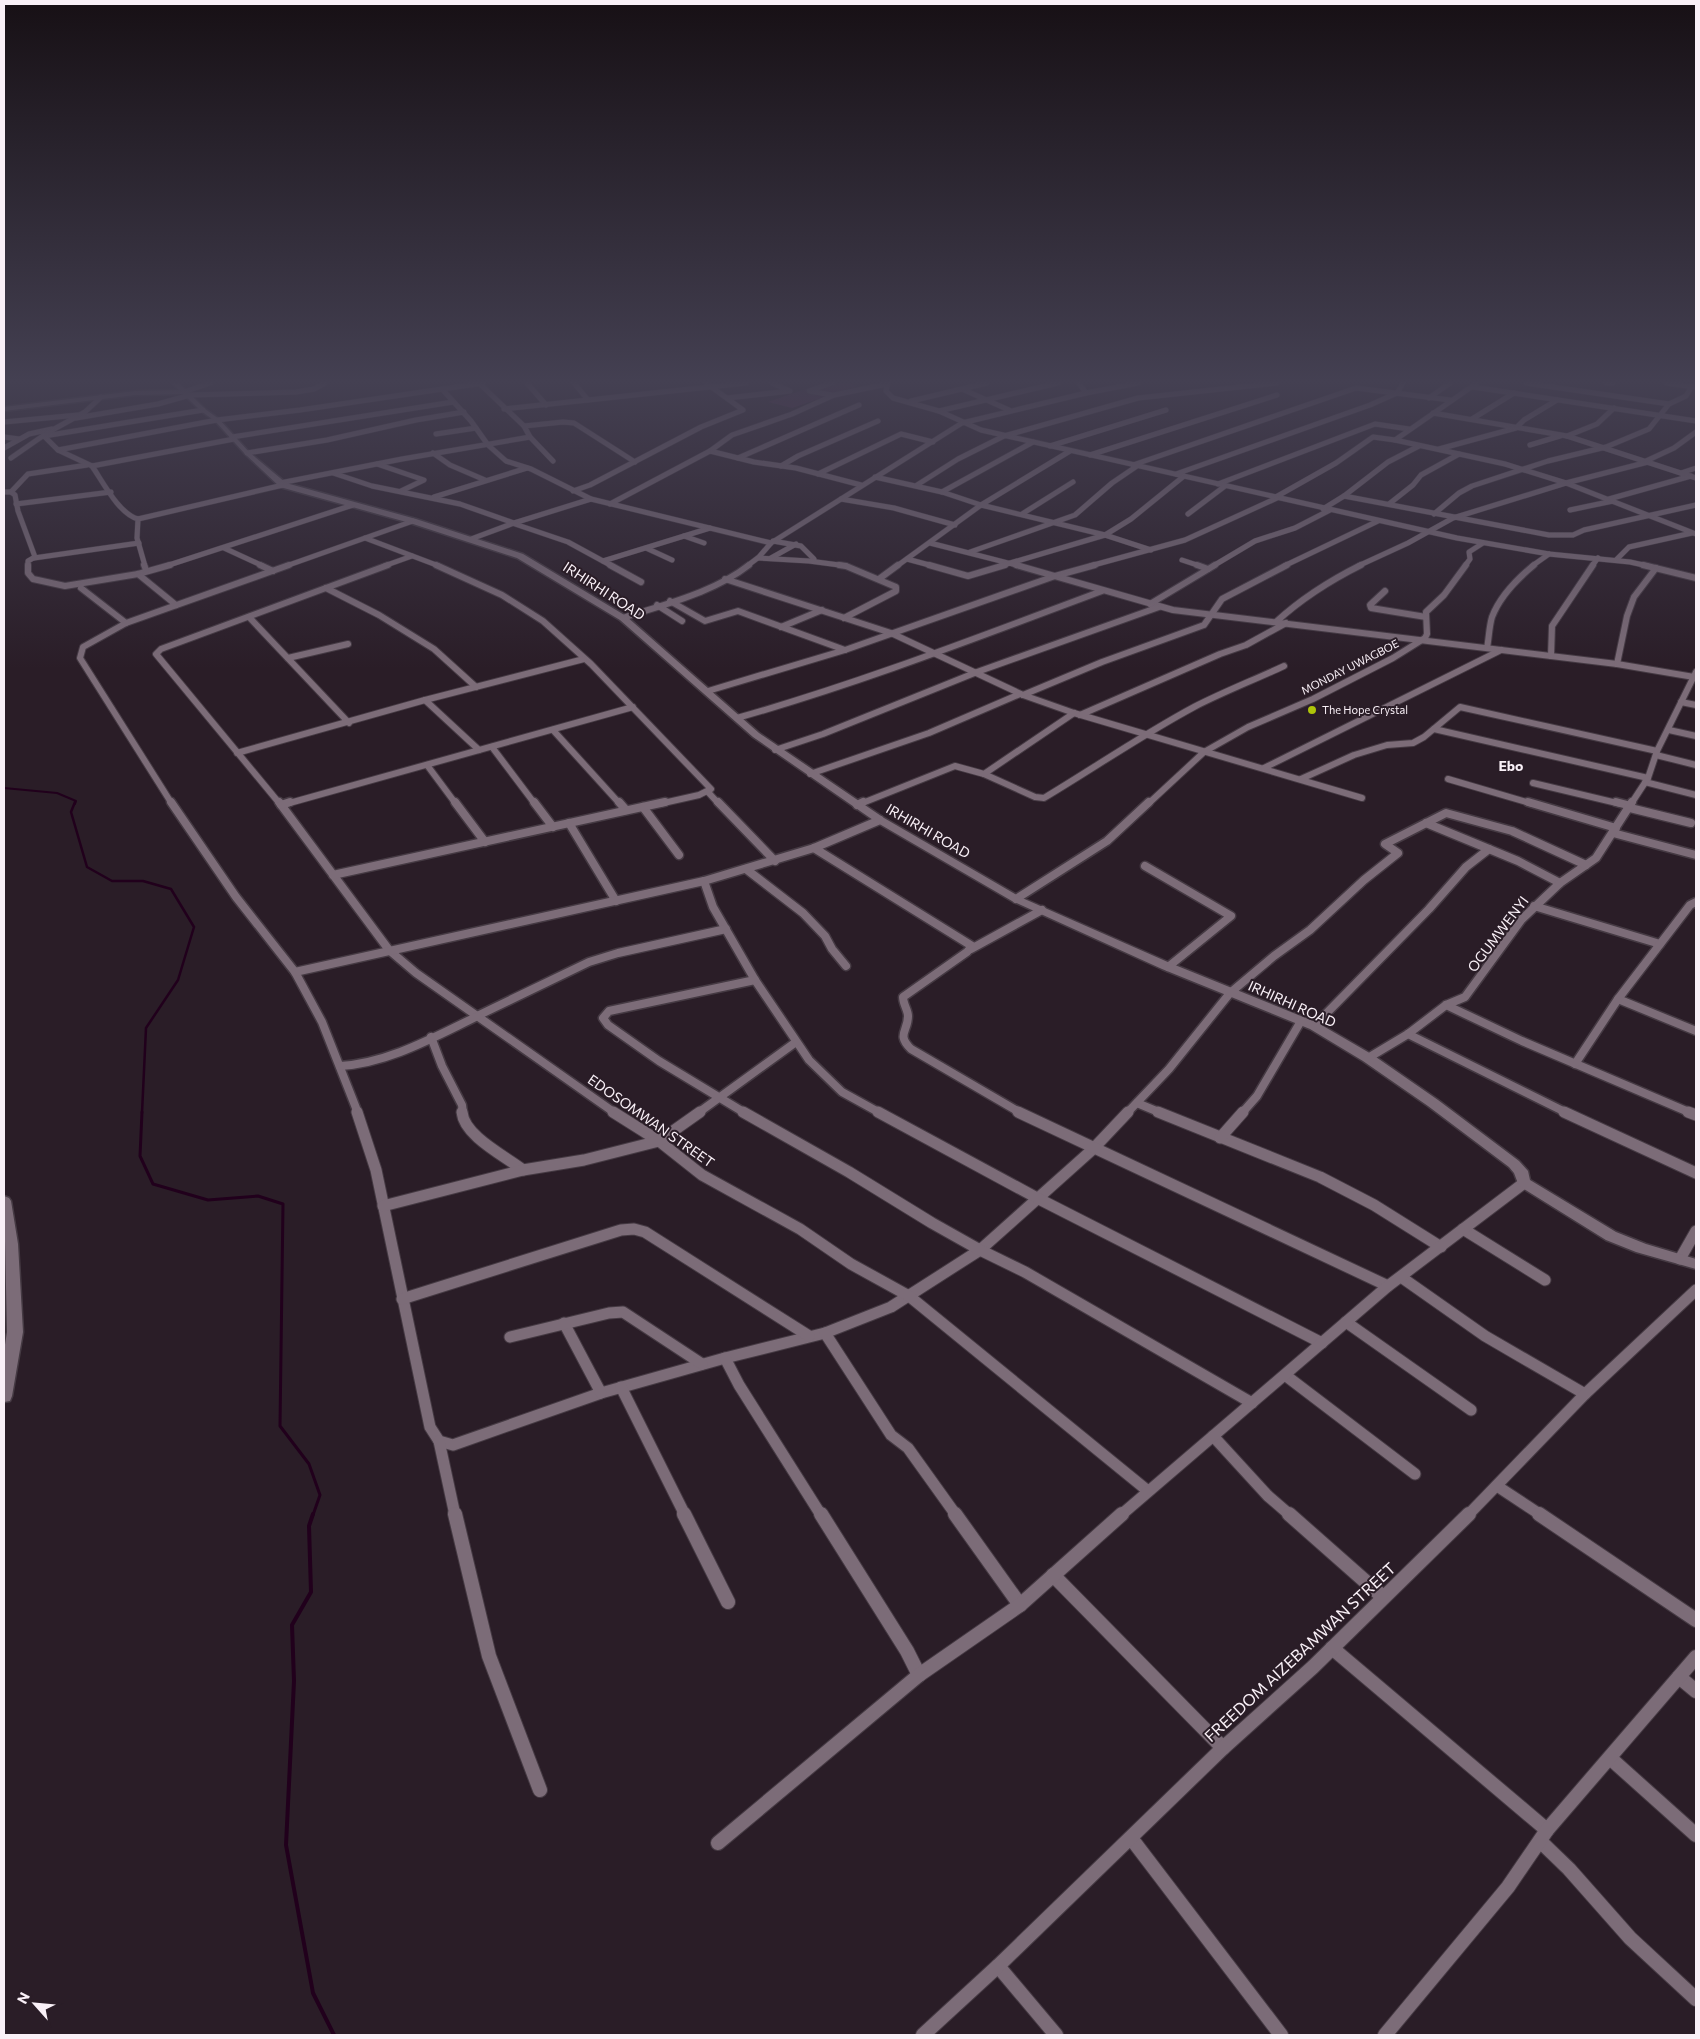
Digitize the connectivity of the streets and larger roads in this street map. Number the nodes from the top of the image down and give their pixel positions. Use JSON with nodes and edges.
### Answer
{"nodes":[{"id":1,"x":24,"y":478,"type":"edge"},
{"id":2,"x":99,"y":478,"type":"edge"},
{"id":3,"x":275,"y":478,"type":"edge"},
{"id":4,"x":309,"y":478,"type":"edge"},
{"id":5,"x":347,"y":478,"type":"edge"},
{"id":6,"x":419,"y":478,"type":"edge"},
{"id":7,"x":481,"y":478,"type":"edge"},
{"id":8,"x":491,"y":478,"type":"edge"},
{"id":9,"x":547,"y":478,"type":"edge"},
{"id":10,"x":603,"y":478,"type":"edge"},
{"id":11,"x":659,"y":478,"type":"edge"},
{"id":12,"x":834,"y":478,"type":"edge"},
{"id":13,"x":873,"y":478,"type":"edge"},
{"id":14,"x":881,"y":478,"type":"edge"},
{"id":15,"x":928,"y":478,"type":"edge"},
{"id":16,"x":967,"y":478,"type":"edge"},
{"id":17,"x":1026,"y":478,"type":"edge"},
{"id":18,"x":1119,"y":478,"type":"edge"},
{"id":19,"x":1181,"y":478,"type":"edge"},
{"id":20,"x":1193,"y":478,"type":"edge"},
{"id":21,"x":1233,"y":478,"type":"edge"},
{"id":22,"x":1310,"y":478,"type":"edge"},
{"id":23,"x":1367,"y":478,"type":"edge"},
{"id":24,"x":1419,"y":478,"type":"edge"},
{"id":25,"x":1498,"y":478,"type":"edge"},
{"id":26,"x":1550,"y":478,"type":"edge"},
{"id":27,"x":1584,"y":478,"type":"edge"},
{"id":28,"x":1690,"y":478,"type":"edge"},
{"id":29,"x":485,"y":480,"type":"junction"},
{"id":30,"x":1073,"y":482,"type":"dead end"},
{"id":31,"x":1566,"y":483,"type":"junction"},
{"id":32,"x":281,"y":484,"type":"junction"},
{"id":33,"x":1218,"y":484,"type":"junction"},
{"id":34,"x":860,"y":485,"type":"junction"},
{"id":35,"x":917,"y":485,"type":"junction"},
{"id":36,"x":1225,"y":486,"type":"junction"},
{"id":37,"x":573,"y":491,"type":"junction"},
{"id":38,"x":4,"y":492,"type":"edge"},
{"id":39,"x":11,"y":492,"type":"junction"},
{"id":40,"x":111,"y":492,"type":"junction"},
{"id":41,"x":401,"y":492,"type":"junction"},
{"id":42,"x":942,"y":492,"type":"junction"},
{"id":43,"x":1344,"y":496,"type":"junction"},
{"id":44,"x":432,"y":498,"type":"junction"},
{"id":45,"x":591,"y":498,"type":"junction"},
{"id":46,"x":1275,"y":498,"type":"junction"},
{"id":47,"x":841,"y":500,"type":"junction"},
{"id":48,"x":1611,"y":500,"type":"junction"},
{"id":49,"x":16,"y":504,"type":"junction"},
{"id":50,"x":610,"y":504,"type":"junction"},
{"id":51,"x":1389,"y":504,"type":"junction"},
{"id":52,"x":353,"y":505,"type":"junction"},
{"id":53,"x":982,"y":505,"type":"junction"},
{"id":54,"x":1696,"y":505,"type":"edge"},
{"id":55,"x":1326,"y":509,"type":"junction"},
{"id":56,"x":1570,"y":510,"type":"dead end"},
{"id":57,"x":1022,"y":514,"type":"junction"},
{"id":58,"x":1188,"y":514,"type":"dead end"},
{"id":59,"x":1434,"y":514,"type":"junction"},
{"id":60,"x":1652,"y":517,"type":"junction"},
{"id":61,"x":1452,"y":518,"type":"junction"},
{"id":62,"x":138,"y":519,"type":"junction"},
{"id":63,"x":413,"y":521,"type":"junction"},
{"id":64,"x":1378,"y":521,"type":"junction"},
{"id":65,"x":1059,"y":522,"type":"junction"},
{"id":66,"x":513,"y":523,"type":"junction"},
{"id":67,"x":955,"y":525,"type":"junction"},
{"id":68,"x":710,"y":528,"type":"junction"},
{"id":69,"x":1428,"y":531,"type":"junction"},
{"id":70,"x":1105,"y":534,"type":"junction"},
{"id":71,"x":1694,"y":534,"type":"edge"},
{"id":72,"x":684,"y":536,"type":"junction"},
{"id":73,"x":365,"y":538,"type":"junction"},
{"id":74,"x":471,"y":539,"type":"junction"},
{"id":75,"x":772,"y":542,"type":"junction"},
{"id":76,"x":139,"y":543,"type":"junction"},
{"id":77,"x":797,"y":543,"type":"junction"},
{"id":78,"x":930,"y":543,"type":"junction"},
{"id":79,"x":1482,"y":543,"type":"junction"},
{"id":80,"x":704,"y":544,"type":"dead end"},
{"id":81,"x":224,"y":548,"type":"junction"},
{"id":82,"x":646,"y":548,"type":"junction"},
{"id":83,"x":1151,"y":550,"type":"junction"},
{"id":84,"x":970,"y":552,"type":"junction"},
{"id":85,"x":1549,"y":554,"type":"junction"},
{"id":86,"x":412,"y":556,"type":"junction"},
{"id":87,"x":34,"y":558,"type":"junction"},
{"id":88,"x":758,"y":558,"type":"junction"},
{"id":89,"x":1598,"y":558,"type":"junction"},
{"id":90,"x":770,"y":559,"type":"junction"},
{"id":91,"x":814,"y":559,"type":"dead end"},
{"id":92,"x":672,"y":560,"type":"dead end"},
{"id":93,"x":907,"y":560,"type":"junction"},
{"id":94,"x":1182,"y":560,"type":"dead end"},
{"id":95,"x":1616,"y":560,"type":"junction"},
{"id":96,"x":603,"y":562,"type":"junction"},
{"id":97,"x":1008,"y":563,"type":"junction"},
{"id":98,"x":1656,"y":568,"type":"junction"},
{"id":99,"x":1208,"y":569,"type":"junction"},
{"id":100,"x":146,"y":570,"type":"junction"},
{"id":101,"x":272,"y":571,"type":"junction"},
{"id":102,"x":138,"y":574,"type":"junction"},
{"id":103,"x":1055,"y":576,"type":"junction"},
{"id":104,"x":1696,"y":578,"type":"edge"},
{"id":105,"x":725,"y":579,"type":"junction"},
{"id":106,"x":879,"y":579,"type":"junction"},
{"id":107,"x":641,"y":582,"type":"dead end"},
{"id":108,"x":80,"y":588,"type":"dead end"},
{"id":109,"x":326,"y":588,"type":"junction"},
{"id":110,"x":1102,"y":591,"type":"junction"},
{"id":111,"x":1385,"y":591,"type":"dead end"},
{"id":112,"x":670,"y":601,"type":"junction"},
{"id":113,"x":1150,"y":604,"type":"junction"},
{"id":114,"x":176,"y":605,"type":"junction"},
{"id":115,"x":657,"y":605,"type":"junction"},
{"id":116,"x":1159,"y":607,"type":"junction"},
{"id":117,"x":822,"y":610,"type":"junction"},
{"id":118,"x":1213,"y":614,"type":"junction"},
{"id":119,"x":249,"y":617,"type":"junction"},
{"id":120,"x":1426,"y":617,"type":"junction"},
{"id":121,"x":623,"y":618,"type":"junction"},
{"id":122,"x":844,"y":618,"type":"junction"},
{"id":123,"x":682,"y":621,"type":"dead end"},
{"id":124,"x":1276,"y":622,"type":"junction"},
{"id":125,"x":126,"y":623,"type":"junction"},
{"id":126,"x":1286,"y":623,"type":"junction"},
{"id":127,"x":781,"y":627,"type":"junction"},
{"id":128,"x":891,"y":633,"type":"junction"},
{"id":129,"x":1419,"y":640,"type":"junction"},
{"id":130,"x":348,"y":644,"type":"dead end"},
{"id":131,"x":1487,"y":648,"type":"junction"},
{"id":132,"x":845,"y":650,"type":"junction"},
{"id":133,"x":1501,"y":650,"type":"junction"},
{"id":134,"x":932,"y":652,"type":"junction"},
{"id":135,"x":1551,"y":656,"type":"junction"},
{"id":136,"x":288,"y":658,"type":"junction"},
{"id":137,"x":584,"y":659,"type":"junction"},
{"id":138,"x":1617,"y":664,"type":"junction"},
{"id":139,"x":1284,"y":666,"type":"dead end"},
{"id":140,"x":978,"y":672,"type":"junction"},
{"id":141,"x":1695,"y":677,"type":"edge"},
{"id":142,"x":476,"y":687,"type":"junction"},
{"id":143,"x":708,"y":690,"type":"junction"},
{"id":144,"x":1022,"y":694,"type":"junction"},
{"id":145,"x":425,"y":700,"type":"junction"},
{"id":146,"x":1681,"y":702,"type":"junction"},
{"id":147,"x":1696,"y":705,"type":"edge"},
{"id":148,"x":633,"y":707,"type":"junction"},
{"id":149,"x":1077,"y":714,"type":"junction"},
{"id":150,"x":737,"y":718,"type":"junction"},
{"id":151,"x":348,"y":723,"type":"junction"},
{"id":152,"x":1434,"y":729,"type":"junction"},
{"id":153,"x":553,"y":730,"type":"junction"},
{"id":154,"x":1669,"y":730,"type":"junction"},
{"id":155,"x":1146,"y":734,"type":"junction"},
{"id":156,"x":1696,"y":736,"type":"edge"},
{"id":157,"x":492,"y":747,"type":"junction"},
{"id":158,"x":479,"y":750,"type":"junction"},
{"id":159,"x":775,"y":750,"type":"junction"},
{"id":160,"x":1204,"y":752,"type":"junction"},
{"id":161,"x":237,"y":753,"type":"junction"},
{"id":162,"x":1657,"y":753,"type":"junction"},
{"id":163,"x":427,"y":765,"type":"junction"},
{"id":164,"x":1696,"y":765,"type":"edge"},
{"id":165,"x":1264,"y":768,"type":"junction"},
{"id":166,"x":810,"y":774,"type":"junction"},
{"id":167,"x":984,"y":774,"type":"junction"},
{"id":168,"x":1300,"y":779,"type":"junction"},
{"id":169,"x":1448,"y":779,"type":"dead end"},
{"id":170,"x":1646,"y":780,"type":"junction"},
{"id":171,"x":1533,"y":783,"type":"dead end"},
{"id":172,"x":708,"y":792,"type":"junction"},
{"id":173,"x":1696,"y":795,"type":"edge"},
{"id":174,"x":1362,"y":798,"type":"dead end"},
{"id":175,"x":282,"y":805,"type":"junction"},
{"id":176,"x":857,"y":805,"type":"junction"},
{"id":177,"x":643,"y":807,"type":"junction"},
{"id":178,"x":1630,"y":807,"type":"junction"},
{"id":179,"x":626,"y":810,"type":"junction"},
{"id":180,"x":880,"y":820,"type":"junction"},
{"id":181,"x":1426,"y":822,"type":"junction"},
{"id":182,"x":569,"y":823,"type":"junction"},
{"id":183,"x":1690,"y":823,"type":"dead end"},
{"id":184,"x":553,"y":826,"type":"junction"},
{"id":185,"x":1615,"y":831,"type":"junction"},
{"id":186,"x":485,"y":842,"type":"junction"},
{"id":187,"x":814,"y":848,"type":"junction"},
{"id":188,"x":1490,"y":849,"type":"junction"},
{"id":189,"x":679,"y":855,"type":"dead end"},
{"id":190,"x":1696,"y":855,"type":"edge"},
{"id":191,"x":775,"y":861,"type":"junction"},
{"id":192,"x":1586,"y":865,"type":"junction"},
{"id":193,"x":1144,"y":866,"type":"dead end"},
{"id":194,"x":746,"y":869,"type":"junction"},
{"id":195,"x":333,"y":875,"type":"junction"},
{"id":196,"x":704,"y":881,"type":"junction"},
{"id":197,"x":1560,"y":883,"type":"junction"},
{"id":198,"x":1016,"y":899,"type":"junction"},
{"id":199,"x":616,"y":902,"type":"junction"},
{"id":200,"x":1696,"y":902,"type":"edge"},
{"id":201,"x":1534,"y":906,"type":"junction"},
{"id":202,"x":1042,"y":910,"type":"junction"},
{"id":203,"x":726,"y":929,"type":"junction"},
{"id":204,"x":1660,"y":944,"type":"junction"},
{"id":205,"x":971,"y":948,"type":"junction"},
{"id":206,"x":389,"y":950,"type":"junction"},
{"id":207,"x":846,"y":966,"type":"dead end"},
{"id":208,"x":1168,"y":967,"type":"junction"},
{"id":209,"x":295,"y":972,"type":"junction"},
{"id":210,"x":755,"y":980,"type":"junction"},
{"id":211,"x":1230,"y":993,"type":"junction"},
{"id":212,"x":1618,"y":999,"type":"junction"},
{"id":213,"x":1446,"y":1005,"type":"junction"},
{"id":214,"x":477,"y":1016,"type":"junction"},
{"id":215,"x":1302,"y":1021,"type":"junction"},
{"id":216,"x":1314,"y":1026,"type":"junction"},
{"id":217,"x":1696,"y":1031,"type":"edge"},
{"id":218,"x":1408,"y":1034,"type":"junction"},
{"id":219,"x":431,"y":1037,"type":"junction"},
{"id":220,"x":796,"y":1042,"type":"junction"},
{"id":221,"x":1368,"y":1058,"type":"junction"},
{"id":222,"x":1575,"y":1064,"type":"junction"},
{"id":223,"x":340,"y":1066,"type":"junction"},
{"id":224,"x":720,"y":1097,"type":"junction"},
{"id":225,"x":1137,"y":1103,"type":"junction"},
{"id":226,"x":1696,"y":1115,"type":"edge"},
{"id":227,"x":1220,"y":1138,"type":"junction"},
{"id":228,"x":659,"y":1141,"type":"junction"},
{"id":229,"x":1093,"y":1149,"type":"junction"},
{"id":230,"x":523,"y":1170,"type":"junction"},
{"id":231,"x":1696,"y":1173,"type":"edge"},
{"id":232,"x":1524,"y":1183,"type":"junction"},
{"id":233,"x":1039,"y":1199,"type":"junction"},
{"id":234,"x":4,"y":1201,"type":"edge"},
{"id":235,"x":383,"y":1206,"type":"junction"},
{"id":236,"x":1463,"y":1229,"type":"junction"},
{"id":237,"x":1696,"y":1231,"type":"edge"},
{"id":238,"x":8,"y":1245,"type":"edge"},
{"id":239,"x":1441,"y":1247,"type":"junction"},
{"id":240,"x":980,"y":1250,"type":"junction"},
{"id":241,"x":1680,"y":1259,"type":"junction"},
{"id":242,"x":1696,"y":1264,"type":"edge"},
{"id":243,"x":1401,"y":1277,"type":"junction"},
{"id":244,"x":1545,"y":1280,"type":"dead end"},
{"id":245,"x":1388,"y":1286,"type":"junction"},
{"id":246,"x":1696,"y":1290,"type":"edge"},
{"id":247,"x":909,"y":1296,"type":"junction"},
{"id":248,"x":402,"y":1300,"type":"junction"},
{"id":249,"x":1346,"y":1322,"type":"junction"},
{"id":250,"x":564,"y":1323,"type":"junction"},
{"id":251,"x":825,"y":1333,"type":"junction"},
{"id":252,"x":510,"y":1336,"type":"dead end"},
{"id":253,"x":809,"y":1336,"type":"junction"},
{"id":254,"x":1322,"y":1343,"type":"junction"},
{"id":255,"x":725,"y":1358,"type":"junction"},
{"id":256,"x":702,"y":1364,"type":"junction"},
{"id":257,"x":1284,"y":1375,"type":"junction"},
{"id":258,"x":621,"y":1387,"type":"junction"},
{"id":259,"x":600,"y":1393,"type":"junction"},
{"id":260,"x":1585,"y":1394,"type":"junction"},
{"id":261,"x":4,"y":1396,"type":"edge"},
{"id":262,"x":1252,"y":1403,"type":"junction"},
{"id":263,"x":1471,"y":1410,"type":"dead end"},
{"id":264,"x":1213,"y":1436,"type":"junction"},
{"id":265,"x":440,"y":1440,"type":"junction"},
{"id":266,"x":1415,"y":1474,"type":"dead end"},
{"id":267,"x":1497,"y":1486,"type":"junction"},
{"id":268,"x":1148,"y":1491,"type":"junction"},
{"id":269,"x":1053,"y":1575,"type":"junction"},
{"id":270,"x":1383,"y":1597,"type":"junction"},
{"id":271,"x":728,"y":1602,"type":"dead end"},
{"id":272,"x":1020,"y":1604,"type":"junction"},
{"id":273,"x":1696,"y":1620,"type":"edge"},
{"id":274,"x":1332,"y":1648,"type":"junction"},
{"id":275,"x":1696,"y":1657,"type":"edge"},
{"id":276,"x":919,"y":1675,"type":"junction"},
{"id":277,"x":1679,"y":1677,"type":"junction"},
{"id":278,"x":1696,"y":1691,"type":"edge"},
{"id":279,"x":1223,"y":1748,"type":"junction"},
{"id":280,"x":1610,"y":1758,"type":"junction"},
{"id":281,"x":540,"y":1790,"type":"dead end"},
{"id":282,"x":1696,"y":1835,"type":"edge"},
{"id":283,"x":1543,"y":1836,"type":"junction"},
{"id":284,"x":1131,"y":1838,"type":"junction"},
{"id":285,"x":718,"y":1843,"type":"dead end"},
{"id":286,"x":998,"y":1966,"type":"junction"},
{"id":287,"x":1696,"y":1999,"type":"edge"},
{"id":288,"x":923,"y":2035,"type":"edge"},
{"id":289,"x":1056,"y":2035,"type":"edge"},
{"id":290,"x":1281,"y":2035,"type":"edge"},
{"id":291,"x":1385,"y":2035,"type":"edge"}],
"edges":[{"from":1,"to":39,"type":"street"},
{"from":2,"to":40,"type":"street"},
{"from":3,"to":32,"type":"street","name":"IRHIRHI ROAD"},
{"from":4,"to":32,"type":"street"},
{"from":5,"to":41,"type":"street"},
{"from":6,"to":41,"type":"street"},
{"from":7,"to":29,"type":"street"},
{"from":8,"to":29,"type":"street"},
{"from":9,"to":37,"type":"street"},
{"from":10,"to":37,"type":"street"},
{"from":11,"to":50,"type":"street"},
{"from":12,"to":34,"type":"street"},
{"from":13,"to":34,"type":"street"},
{"from":14,"to":35,"type":"street"},
{"from":15,"to":35,"type":"street"},
{"from":16,"to":42,"type":"street"},
{"from":17,"to":53,"type":"street"},
{"from":18,"to":65,"type":"street"},
{"from":19,"to":70,"type":"street"},
{"from":20,"to":33,"type":"street"},
{"from":21,"to":33,"type":"street"},
{"from":22,"to":46,"type":"street"},
{"from":23,"to":43,"type":"street"},
{"from":24,"to":51,"type":"street"},
{"from":25,"to":59,"type":"street"},
{"from":26,"to":31,"type":"street"},
{"from":27,"to":31,"type":"street"},
{"from":28,"to":48,"type":"street"},
{"from":29,"to":44,"type":"street"},
{"from":30,"to":57,"type":"street"},
{"from":31,"to":48,"type":"street"},
{"from":31,"to":61,"type":"street"},
{"from":32,"to":52,"type":"street","name":"IRHIRHI ROAD"},
{"from":32,"to":62,"type":"street"},
{"from":33,"to":36,"type":"street"},
{"from":34,"to":47,"type":"street"},
{"from":35,"to":42,"type":"street"},
{"from":36,"to":46,"type":"street"},
{"from":36,"to":58,"type":"street"},
{"from":37,"to":45,"type":"street"},
{"from":38,"to":39,"type":"street"},
{"from":39,"to":49,"type":"street"},
{"from":40,"to":49,"type":"street"},
{"from":40,"to":62,"type":"street"},
{"from":41,"to":44,"type":"street"},
{"from":42,"to":53,"type":"street"},
{"from":43,"to":51,"type":"street"},
{"from":43,"to":55,"type":"street"},
{"from":44,"to":66,"type":"street"},
{"from":45,"to":50,"type":"street"},
{"from":45,"to":66,"type":"street"},
{"from":46,"to":55,"type":"street"},
{"from":46,"to":83,"type":"street"},
{"from":47,"to":67,"type":"street"},
{"from":47,"to":75,"type":"street"},
{"from":48,"to":56,"type":"street"},
{"from":48,"to":60,"type":"street"},
{"from":49,"to":87,"type":"street"},
{"from":50,"to":68,"type":"street"},
{"from":51,"to":59,"type":"street"},
{"from":52,"to":63,"type":"street","name":"IRHIRHI ROAD"},
{"from":52,"to":81,"type":"street"},
{"from":53,"to":57,"type":"street"},
{"from":53,"to":67,"type":"street"},
{"from":54,"to":60,"type":"street"},
{"from":55,"to":64,"type":"street"},
{"from":55,"to":99,"type":"street"},
{"from":57,"to":65,"type":"street"},
{"from":59,"to":61,"type":"street"},
{"from":60,"to":61,"type":"street"},
{"from":60,"to":71,"type":"street"},
{"from":61,"to":69,"type":"street"},
{"from":62,"to":76,"type":"street"},
{"from":63,"to":73,"type":"street"},
{"from":63,"to":74,"type":"street","name":"IRHIRHI ROAD"},
{"from":64,"to":69,"type":"street"},
{"from":64,"to":118,"type":"street"},
{"from":65,"to":70,"type":"street"},
{"from":65,"to":84,"type":"street"},
{"from":66,"to":74,"type":"street"},
{"from":66,"to":96,"type":"street"},
{"from":67,"to":78,"type":"street"},
{"from":68,"to":72,"type":"street"},
{"from":68,"to":75,"type":"street"},
{"from":69,"to":79,"type":"street"},
{"from":69,"to":124,"type":"street"},
{"from":70,"to":83,"type":"street"},
{"from":70,"to":97,"type":"street"},
{"from":71,"to":95,"type":"street"},
{"from":72,"to":80,"type":"street"},
{"from":72,"to":82,"type":"street"},
{"from":73,"to":86,"type":"street"},
{"from":73,"to":101,"type":"street"},
{"from":74,"to":121,"type":"street","name":"IRHIRHI ROAD"},
{"from":75,"to":77,"type":"street"},
{"from":75,"to":88,"type":"street"},
{"from":76,"to":87,"type":"street"},
{"from":76,"to":100,"type":"street"},
{"from":77,"to":90,"type":"street"},
{"from":77,"to":91,"type":"street"},
{"from":78,"to":84,"type":"street"},
{"from":78,"to":93,"type":"street"},
{"from":79,"to":85,"type":"street"},
{"from":79,"to":120,"type":"street","name":"MONDAY UWAGBOE"},
{"from":81,"to":100,"type":"street"},
{"from":81,"to":101,"type":"street"},
{"from":82,"to":92,"type":"street"},
{"from":82,"to":96,"type":"street"},
{"from":83,"to":103,"type":"street"},
{"from":84,"to":97,"type":"street"},
{"from":85,"to":89,"type":"street"},
{"from":85,"to":131,"type":"street"},
{"from":86,"to":109,"type":"street"},
{"from":86,"to":137,"type":"street"},
{"from":87,"to":102,"type":"street"},
{"from":88,"to":90,"type":"street"},
{"from":88,"to":105,"type":"street"},
{"from":89,"to":95,"type":"street"},
{"from":89,"to":135,"type":"street"},
{"from":90,"to":106,"type":"street"},
{"from":93,"to":97,"type":"street"},
{"from":93,"to":106,"type":"street"},
{"from":94,"to":99,"type":"street"},
{"from":95,"to":98,"type":"street"},
{"from":96,"to":107,"type":"street"},
{"from":97,"to":103,"type":"street"},
{"from":98,"to":104,"type":"street"},
{"from":98,"to":138,"type":"street"},
{"from":99,"to":113,"type":"street"},
{"from":100,"to":102,"type":"street"},
{"from":101,"to":114,"type":"street"},
{"from":102,"to":114,"type":"street"},
{"from":103,"to":110,"type":"street"},
{"from":103,"to":128,"type":"street"},
{"from":105,"to":112,"type":"street"},
{"from":105,"to":117,"type":"street"},
{"from":106,"to":122,"type":"street"},
{"from":108,"to":125,"type":"street"},
{"from":109,"to":119,"type":"street"},
{"from":109,"to":142,"type":"street"},
{"from":110,"to":113,"type":"street"},
{"from":110,"to":134,"type":"street"},
{"from":111,"to":120,"type":"street"},
{"from":112,"to":115,"type":"street"},
{"from":112,"to":127,"type":"street"},
{"from":113,"to":116,"type":"street"},
{"from":114,"to":125,"type":"street"},
{"from":115,"to":121,"type":"street"},
{"from":115,"to":123,"type":"street"},
{"from":116,"to":118,"type":"street"},
{"from":116,"to":140,"type":"street"},
{"from":117,"to":122,"type":"street"},
{"from":117,"to":127,"type":"street"},
{"from":118,"to":124,"type":"street"},
{"from":118,"to":144,"type":"street"},
{"from":119,"to":136,"type":"street"},
{"from":119,"to":161,"type":"street"},
{"from":120,"to":129,"type":"street","name":"MONDAY UWAGBOE"},
{"from":121,"to":143,"type":"street","name":"IRHIRHI ROAD"},
{"from":122,"to":128,"type":"street"},
{"from":124,"to":126,"type":"street"},
{"from":125,"to":209,"type":"street"},
{"from":126,"to":129,"type":"street"},
{"from":126,"to":149,"type":"street"},
{"from":127,"to":132,"type":"street"},
{"from":128,"to":132,"type":"street"},
{"from":128,"to":134,"type":"street"},
{"from":129,"to":131,"type":"street"},
{"from":129,"to":160,"type":"street","name":"MONDAY UWAGBOE"},
{"from":130,"to":136,"type":"street"},
{"from":131,"to":133,"type":"street"},
{"from":132,"to":143,"type":"street"},
{"from":133,"to":135,"type":"street"},
{"from":133,"to":165,"type":"street"},
{"from":134,"to":140,"type":"street"},
{"from":134,"to":150,"type":"street"},
{"from":135,"to":138,"type":"street"},
{"from":136,"to":151,"type":"street"},
{"from":137,"to":142,"type":"street"},
{"from":137,"to":148,"type":"street"},
{"from":138,"to":141,"type":"street"},
{"from":139,"to":155,"type":"street"},
{"from":140,"to":144,"type":"street"},
{"from":140,"to":159,"type":"street"},
{"from":141,"to":146,"type":"street","name":"OGUMWENYI"},
{"from":142,"to":145,"type":"street"},
{"from":143,"to":150,"type":"street","name":"IRHIRHI ROAD"},
{"from":144,"to":149,"type":"street"},
{"from":144,"to":166,"type":"street"},
{"from":145,"to":151,"type":"street"},
{"from":145,"to":158,"type":"street"},
{"from":146,"to":147,"type":"street"},
{"from":146,"to":154,"type":"street","name":"OGUMWENYI"},
{"from":148,"to":153,"type":"street"},
{"from":148,"to":172,"type":"street"},
{"from":149,"to":155,"type":"street"},
{"from":149,"to":167,"type":"street"},
{"from":150,"to":159,"type":"street","name":"IRHIRHI ROAD"},
{"from":151,"to":161,"type":"street"},
{"from":152,"to":162,"type":"street"},
{"from":152,"to":168,"type":"street"},
{"from":152,"to":170,"type":"street"},
{"from":153,"to":157,"type":"street"},
{"from":153,"to":179,"type":"street"},
{"from":154,"to":156,"type":"street"},
{"from":154,"to":162,"type":"street","name":"OGUMWENYI"},
{"from":155,"to":160,"type":"street"},
{"from":155,"to":167,"type":"street"},
{"from":157,"to":158,"type":"street"},
{"from":157,"to":184,"type":"street"},
{"from":158,"to":163,"type":"street"},
{"from":159,"to":166,"type":"street","name":"IRHIRHI ROAD"},
{"from":160,"to":165,"type":"street"},
{"from":160,"to":198,"type":"street","name":"MONDAY UWAGBOE"},
{"from":161,"to":175,"type":"street"},
{"from":162,"to":164,"type":"street"},
{"from":162,"to":170,"type":"street","name":"OGUMWENYI"},
{"from":163,"to":175,"type":"street"},
{"from":163,"to":186,"type":"street"},
{"from":165,"to":168,"type":"street"},
{"from":166,"to":176,"type":"street","name":"IRHIRHI ROAD"},
{"from":167,"to":176,"type":"street"},
{"from":168,"to":174,"type":"street"},
{"from":169,"to":185,"type":"street"},
{"from":170,"to":173,"type":"street"},
{"from":170,"to":178,"type":"street","name":"OGUMWENYI"},
{"from":171,"to":178,"type":"street"},
{"from":172,"to":177,"type":"street"},
{"from":172,"to":191,"type":"street"},
{"from":175,"to":195,"type":"street"},
{"from":176,"to":180,"type":"street","name":"IRHIRHI ROAD"},
{"from":177,"to":179,"type":"street"},
{"from":177,"to":189,"type":"street"},
{"from":178,"to":183,"type":"street"},
{"from":178,"to":185,"type":"street","name":"OGUMWENYI"},
{"from":179,"to":182,"type":"street"},
{"from":180,"to":187,"type":"street"},
{"from":180,"to":198,"type":"street","name":"IRHIRHI ROAD"},
{"from":181,"to":188,"type":"street"},
{"from":181,"to":192,"type":"street"},
{"from":181,"to":211,"type":"street"},
{"from":182,"to":184,"type":"street"},
{"from":182,"to":199,"type":"street"},
{"from":184,"to":186,"type":"street"},
{"from":185,"to":190,"type":"street"},
{"from":185,"to":192,"type":"street","name":"OGUMWENYI"},
{"from":186,"to":195,"type":"street"},
{"from":187,"to":191,"type":"street"},
{"from":187,"to":205,"type":"street"},
{"from":188,"to":197,"type":"street"},
{"from":188,"to":216,"type":"street"},
{"from":191,"to":194,"type":"street"},
{"from":192,"to":197,"type":"street","name":"OGUMWENYI"},
{"from":193,"to":208,"type":"street"},
{"from":194,"to":196,"type":"street"},
{"from":194,"to":207,"type":"street"},
{"from":195,"to":206,"type":"street"},
{"from":196,"to":199,"type":"street"},
{"from":196,"to":203,"type":"street"},
{"from":197,"to":201,"type":"street","name":"OGUMWENYI"},
{"from":198,"to":202,"type":"street","name":"IRHIRHI ROAD"},
{"from":199,"to":206,"type":"street"},
{"from":200,"to":204,"type":"street"},
{"from":201,"to":204,"type":"street"},
{"from":201,"to":213,"type":"street","name":"OGUMWENYI"},
{"from":202,"to":205,"type":"street"},
{"from":202,"to":208,"type":"street","name":"IRHIRHI ROAD"},
{"from":203,"to":210,"type":"street"},
{"from":203,"to":214,"type":"street"},
{"from":204,"to":212,"type":"street"},
{"from":205,"to":229,"type":"street"},
{"from":206,"to":209,"type":"street"},
{"from":206,"to":214,"type":"street","name":"EDOSOMWAN STREET"},
{"from":208,"to":211,"type":"street","name":"IRHIRHI ROAD"},
{"from":209,"to":223,"type":"street"},
{"from":210,"to":220,"type":"street"},
{"from":210,"to":224,"type":"street"},
{"from":211,"to":215,"type":"street","name":"IRHIRHI ROAD"},
{"from":211,"to":225,"type":"street"},
{"from":212,"to":217,"type":"street"},
{"from":212,"to":222,"type":"street"},
{"from":213,"to":218,"type":"street","name":"OGUMWENYI"},
{"from":213,"to":222,"type":"street"},
{"from":214,"to":219,"type":"street"},
{"from":214,"to":228,"type":"street","name":"EDOSOMWAN STREET"},
{"from":215,"to":216,"type":"street","name":"IRHIRHI ROAD"},
{"from":215,"to":227,"type":"street"},
{"from":216,"to":221,"type":"street","name":"IRHIRHI ROAD"},
{"from":218,"to":221,"type":"street","name":"OGUMWENYI"},
{"from":218,"to":231,"type":"street"},
{"from":219,"to":223,"type":"street"},
{"from":219,"to":230,"type":"street"},
{"from":220,"to":224,"type":"street"},
{"from":220,"to":233,"type":"street"},
{"from":221,"to":232,"type":"street","name":"IRHIRHI ROAD"},
{"from":222,"to":226,"type":"street"},
{"from":223,"to":235,"type":"street"},
{"from":224,"to":228,"type":"street"},
{"from":224,"to":240,"type":"street"},
{"from":225,"to":227,"type":"street"},
{"from":225,"to":229,"type":"street"},
{"from":227,"to":239,"type":"street"},
{"from":228,"to":230,"type":"street"},
{"from":228,"to":247,"type":"street","name":"EDOSOMWAN STREET"},
{"from":229,"to":233,"type":"street"},
{"from":229,"to":245,"type":"street"},
{"from":230,"to":235,"type":"street"},
{"from":232,"to":236,"type":"street"},
{"from":232,"to":241,"type":"street","name":"IRHIRHI ROAD"},
{"from":233,"to":240,"type":"street"},
{"from":233,"to":254,"type":"street"},
{"from":234,"to":238,"type":"street"},
{"from":235,"to":248,"type":"street"},
{"from":236,"to":239,"type":"street"},
{"from":236,"to":244,"type":"street"},
{"from":237,"to":241,"type":"street"},
{"from":238,"to":261,"type":"street"},
{"from":239,"to":243,"type":"street"},
{"from":240,"to":247,"type":"street"},
{"from":240,"to":262,"type":"street"},
{"from":241,"to":242,"type":"street","name":"IRHIRHI ROAD"},
{"from":243,"to":245,"type":"street"},
{"from":243,"to":260,"type":"street"},
{"from":245,"to":249,"type":"street"},
{"from":246,"to":260,"type":"street","name":"FREEDOM AIZEBAMWAN STREET"},
{"from":247,"to":251,"type":"street"},
{"from":247,"to":268,"type":"street","name":"EDOSOMWAN STREET"},
{"from":248,"to":253,"type":"street"},
{"from":248,"to":265,"type":"street"},
{"from":249,"to":254,"type":"street"},
{"from":249,"to":263,"type":"street"},
{"from":250,"to":252,"type":"street"},
{"from":250,"to":256,"type":"street"},
{"from":250,"to":259,"type":"street"},
{"from":251,"to":253,"type":"street"},
{"from":251,"to":272,"type":"street"},
{"from":253,"to":255,"type":"street"},
{"from":254,"to":257,"type":"street"},
{"from":255,"to":256,"type":"street"},
{"from":255,"to":276,"type":"street"},
{"from":256,"to":258,"type":"street"},
{"from":257,"to":262,"type":"street"},
{"from":257,"to":266,"type":"street"},
{"from":258,"to":259,"type":"street"},
{"from":258,"to":271,"type":"street"},
{"from":259,"to":265,"type":"street"},
{"from":260,"to":267,"type":"street","name":"FREEDOM AIZEBAMWAN STREET"},
{"from":262,"to":264,"type":"street"},
{"from":264,"to":268,"type":"street"},
{"from":264,"to":270,"type":"street"},
{"from":265,"to":281,"type":"street"},
{"from":267,"to":270,"type":"street","name":"FREEDOM AIZEBAMWAN STREET"},
{"from":267,"to":273,"type":"street"},
{"from":268,"to":269,"type":"street"},
{"from":269,"to":272,"type":"street"},
{"from":269,"to":279,"type":"street"},
{"from":270,"to":274,"type":"street","name":"FREEDOM AIZEBAMWAN STREET"},
{"from":272,"to":276,"type":"street"},
{"from":274,"to":279,"type":"street","name":"FREEDOM AIZEBAMWAN STREET"},
{"from":274,"to":283,"type":"street"},
{"from":275,"to":277,"type":"street"},
{"from":276,"to":285,"type":"street"},
{"from":277,"to":278,"type":"street"},
{"from":277,"to":280,"type":"street"},
{"from":279,"to":284,"type":"street","name":"FREEDOM AIZEBAMWAN STREET"},
{"from":280,"to":282,"type":"street"},
{"from":280,"to":283,"type":"street"},
{"from":283,"to":287,"type":"street"},
{"from":283,"to":291,"type":"street"},
{"from":284,"to":286,"type":"street","name":"FREEDOM AIZEBAMWAN STREET"},
{"from":284,"to":290,"type":"street"},
{"from":286,"to":288,"type":"street","name":"FREEDOM AIZEBAMWAN STREET"},
{"from":286,"to":289,"type":"street"}]}
